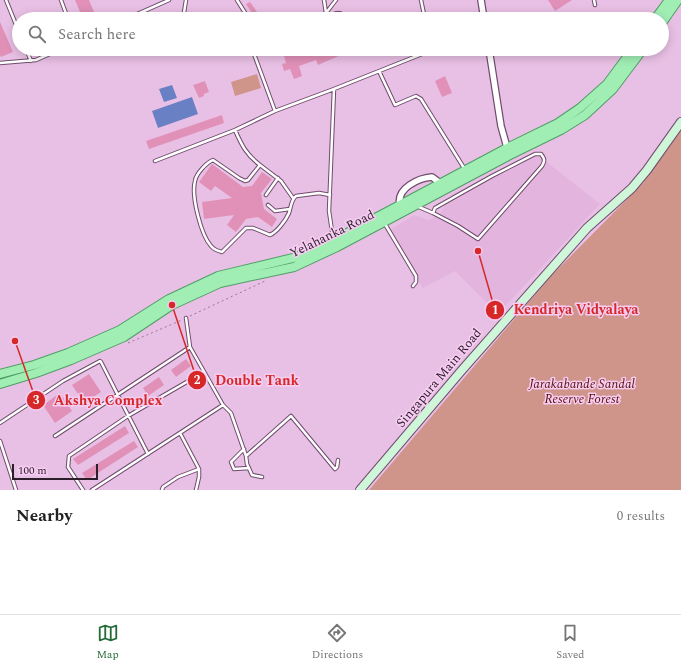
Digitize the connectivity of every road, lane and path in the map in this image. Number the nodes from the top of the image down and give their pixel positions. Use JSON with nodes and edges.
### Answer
{"nodes":[{"id":1,"x":6,"y":0,"type":"edge"},
{"id":2,"x":61,"y":0,"type":"edge"},
{"id":3,"x":169,"y":0,"type":"edge"},
{"id":4,"x":186,"y":0,"type":"edge"},
{"id":5,"x":237,"y":0,"type":"edge"},
{"id":6,"x":324,"y":0,"type":"edge"},
{"id":7,"x":336,"y":0,"type":"edge"},
{"id":8,"x":421,"y":0,"type":"edge"},
{"id":9,"x":481,"y":0,"type":"edge"},
{"id":10,"x":594,"y":0,"type":"edge"},
{"id":11,"x":669,"y":0,"type":"edge"},
{"id":12,"x":678,"y":0,"type":"edge"},
{"id":13,"x":595,"y":5,"type":"dead end"},
{"id":14,"x":65,"y":12,"type":"edge"},
{"id":15,"x":142,"y":12,"type":"edge"},
{"id":16,"x":184,"y":12,"type":"edge"},
{"id":17,"x":245,"y":12,"type":"edge"},
{"id":18,"x":326,"y":12,"type":"edge"},
{"id":19,"x":327,"y":12,"type":"edge"},
{"id":20,"x":424,"y":12,"type":"edge"},
{"id":21,"x":483,"y":12,"type":"edge"},
{"id":22,"x":660,"y":12,"type":"edge"},
{"id":23,"x":669,"y":13,"type":"edge"},
{"id":24,"x":12,"y":15,"type":"edge"},
{"id":25,"x":29,"y":56,"type":"edge"},
{"id":26,"x":45,"y":56,"type":"edge"},
{"id":27,"x":255,"y":56,"type":"edge"},
{"id":28,"x":417,"y":56,"type":"edge"},
{"id":29,"x":490,"y":56,"type":"edge"},
{"id":30,"x":628,"y":56,"type":"edge"},
{"id":31,"x":638,"y":56,"type":"edge"},
{"id":32,"x":31,"y":61,"type":"junction"},
{"id":33,"x":0,"y":62,"type":"edge"},
{"id":34,"x":379,"y":71,"type":"junction"},
{"id":35,"x":334,"y":89,"type":"junction"},
{"id":36,"x":275,"y":111,"type":"junction"},
{"id":37,"x":681,"y":122,"type":"edge"},
{"id":38,"x":235,"y":130,"type":"junction"},
{"id":39,"x":509,"y":151,"type":"junction"},
{"id":40,"x":155,"y":160,"type":"dead end"},
{"id":41,"x":260,"y":165,"type":"junction"},
{"id":42,"x":464,"y":170,"type":"junction"},
{"id":43,"x":278,"y":178,"type":"junction"},
{"id":44,"x":440,"y":183,"type":"junction"},
{"id":45,"x":266,"y":195,"type":"dead end"},
{"id":46,"x":330,"y":195,"type":"junction"},
{"id":47,"x":293,"y":198,"type":"junction"},
{"id":48,"x":268,"y":205,"type":"dead end"},
{"id":49,"x":400,"y":205,"type":"junction"},
{"id":50,"x":416,"y":205,"type":"junction"},
{"id":51,"x":290,"y":209,"type":"junction"},
{"id":52,"x":433,"y":213,"type":"junction"},
{"id":53,"x":384,"y":222,"type":"junction"},
{"id":54,"x":336,"y":244,"type":"junction"},
{"id":55,"x":266,"y":281,"type":"dead end"},
{"id":56,"x":413,"y":286,"type":"dead end"},
{"id":57,"x":186,"y":318,"type":"junction"},
{"id":58,"x":126,"y":344,"type":"dead end"},
{"id":59,"x":190,"y":347,"type":"junction"},
{"id":60,"x":204,"y":372,"type":"junction"},
{"id":61,"x":0,"y":374,"type":"edge"},
{"id":62,"x":0,"y":384,"type":"edge"},
{"id":63,"x":118,"y":395,"type":"junction"},
{"id":64,"x":223,"y":405,"type":"junction"},
{"id":65,"x":128,"y":416,"type":"junction"},
{"id":66,"x":0,"y":423,"type":"edge"},
{"id":67,"x":180,"y":433,"type":"junction"},
{"id":68,"x":55,"y":436,"type":"dead end"},
{"id":69,"x":0,"y":441,"type":"edge"},
{"id":70,"x":244,"y":449,"type":"junction"},
{"id":71,"x":148,"y":454,"type":"junction"},
{"id":72,"x":246,"y":456,"type":"junction"},
{"id":73,"x":338,"y":460,"type":"dead end"},
{"id":74,"x":249,"y":468,"type":"junction"},
{"id":75,"x":199,"y":469,"type":"junction"},
{"id":76,"x":262,"y":477,"type":"dead end"},
{"id":77,"x":16,"y":490,"type":"edge"},
{"id":78,"x":83,"y":490,"type":"edge"},
{"id":79,"x":92,"y":490,"type":"edge"},
{"id":80,"x":162,"y":490,"type":"edge"},
{"id":81,"x":196,"y":490,"type":"edge"},
{"id":82,"x":360,"y":490,"type":"edge"}],
"edges":[{"from":1,"to":24,"type":"lane"},
{"from":2,"to":14,"type":"lane"},
{"from":3,"to":15,"type":"lane"},
{"from":4,"to":16,"type":"lane"},
{"from":5,"to":17,"type":"lane"},
{"from":6,"to":18,"type":"lane"},
{"from":7,"to":19,"type":"lane"},
{"from":8,"to":20,"type":"lane"},
{"from":9,"to":21,"type":"street"},
{"from":10,"to":13,"type":"lane"},
{"from":11,"to":22,"type":"main road"},
{"from":12,"to":23,"type":"main road"},
{"from":25,"to":32,"type":"lane"},
{"from":26,"to":32,"type":"lane"},
{"from":27,"to":36,"type":"lane"},
{"from":28,"to":34,"type":"lane"},
{"from":29,"to":39,"type":"street"},
{"from":30,"to":39,"type":"main road","name":"Yelahanka Road"},
{"from":31,"to":39,"type":"main road","name":"Yelahanka Road"},
{"from":32,"to":33,"type":"lane"},
{"from":34,"to":35,"type":"lane"},
{"from":34,"to":42,"type":"lane"},
{"from":35,"to":36,"type":"lane"},
{"from":35,"to":46,"type":"lane"},
{"from":36,"to":38,"type":"lane"},
{"from":37,"to":82,"type":"street","name":"Singapura Main Road"},
{"from":38,"to":40,"type":"lane"},
{"from":38,"to":41,"type":"lane"},
{"from":39,"to":42,"type":"main road","name":"Yelahanka Road"},
{"from":39,"to":50,"type":"main road","name":"Yelahanka Road"},
{"from":41,"to":43,"type":"lane"},
{"from":41,"to":51,"type":"lane"},
{"from":42,"to":44,"type":"main road","name":"Yelahanka Road"},
{"from":43,"to":45,"type":"lane"},
{"from":43,"to":47,"type":"lane"},
{"from":44,"to":49,"type":"main road","name":"Yelahanka Road"},
{"from":44,"to":49,"type":"street"},
{"from":46,"to":47,"type":"lane"},
{"from":46,"to":54,"type":"lane"},
{"from":47,"to":51,"type":"lane"},
{"from":48,"to":51,"type":"lane"},
{"from":49,"to":54,"type":"main road","name":"Yelahanka Road"},
{"from":50,"to":52,"type":"lane"},
{"from":50,"to":53,"type":"main road","name":"Yelahanka Road"},
{"from":52,"to":52,"type":"lane"},
{"from":53,"to":54,"type":"main road","name":"Yelahanka Road"},
{"from":53,"to":56,"type":"lane"},
{"from":54,"to":61,"type":"main road","name":"Yelahanka Road"},
{"from":54,"to":62,"type":"main road","name":"Yelahanka Road"},
{"from":55,"to":57,"type":"path"},
{"from":57,"to":58,"type":"path"},
{"from":57,"to":59,"type":"lane"},
{"from":59,"to":60,"type":"lane"},
{"from":59,"to":63,"type":"lane"},
{"from":60,"to":64,"type":"lane"},
{"from":60,"to":65,"type":"lane"},
{"from":63,"to":65,"type":"lane"},
{"from":63,"to":66,"type":"lane"},
{"from":63,"to":68,"type":"lane"},
{"from":64,"to":67,"type":"lane"},
{"from":64,"to":70,"type":"lane"},
{"from":65,"to":71,"type":"lane"},
{"from":65,"to":78,"type":"lane"},
{"from":67,"to":71,"type":"lane"},
{"from":67,"to":75,"type":"lane"},
{"from":69,"to":77,"type":"lane"},
{"from":70,"to":72,"type":"lane"},
{"from":70,"to":74,"type":"lane"},
{"from":71,"to":79,"type":"lane"},
{"from":72,"to":73,"type":"lane"},
{"from":72,"to":74,"type":"lane"},
{"from":74,"to":76,"type":"lane"},
{"from":75,"to":80,"type":"lane"},
{"from":75,"to":81,"type":"lane"}]}
